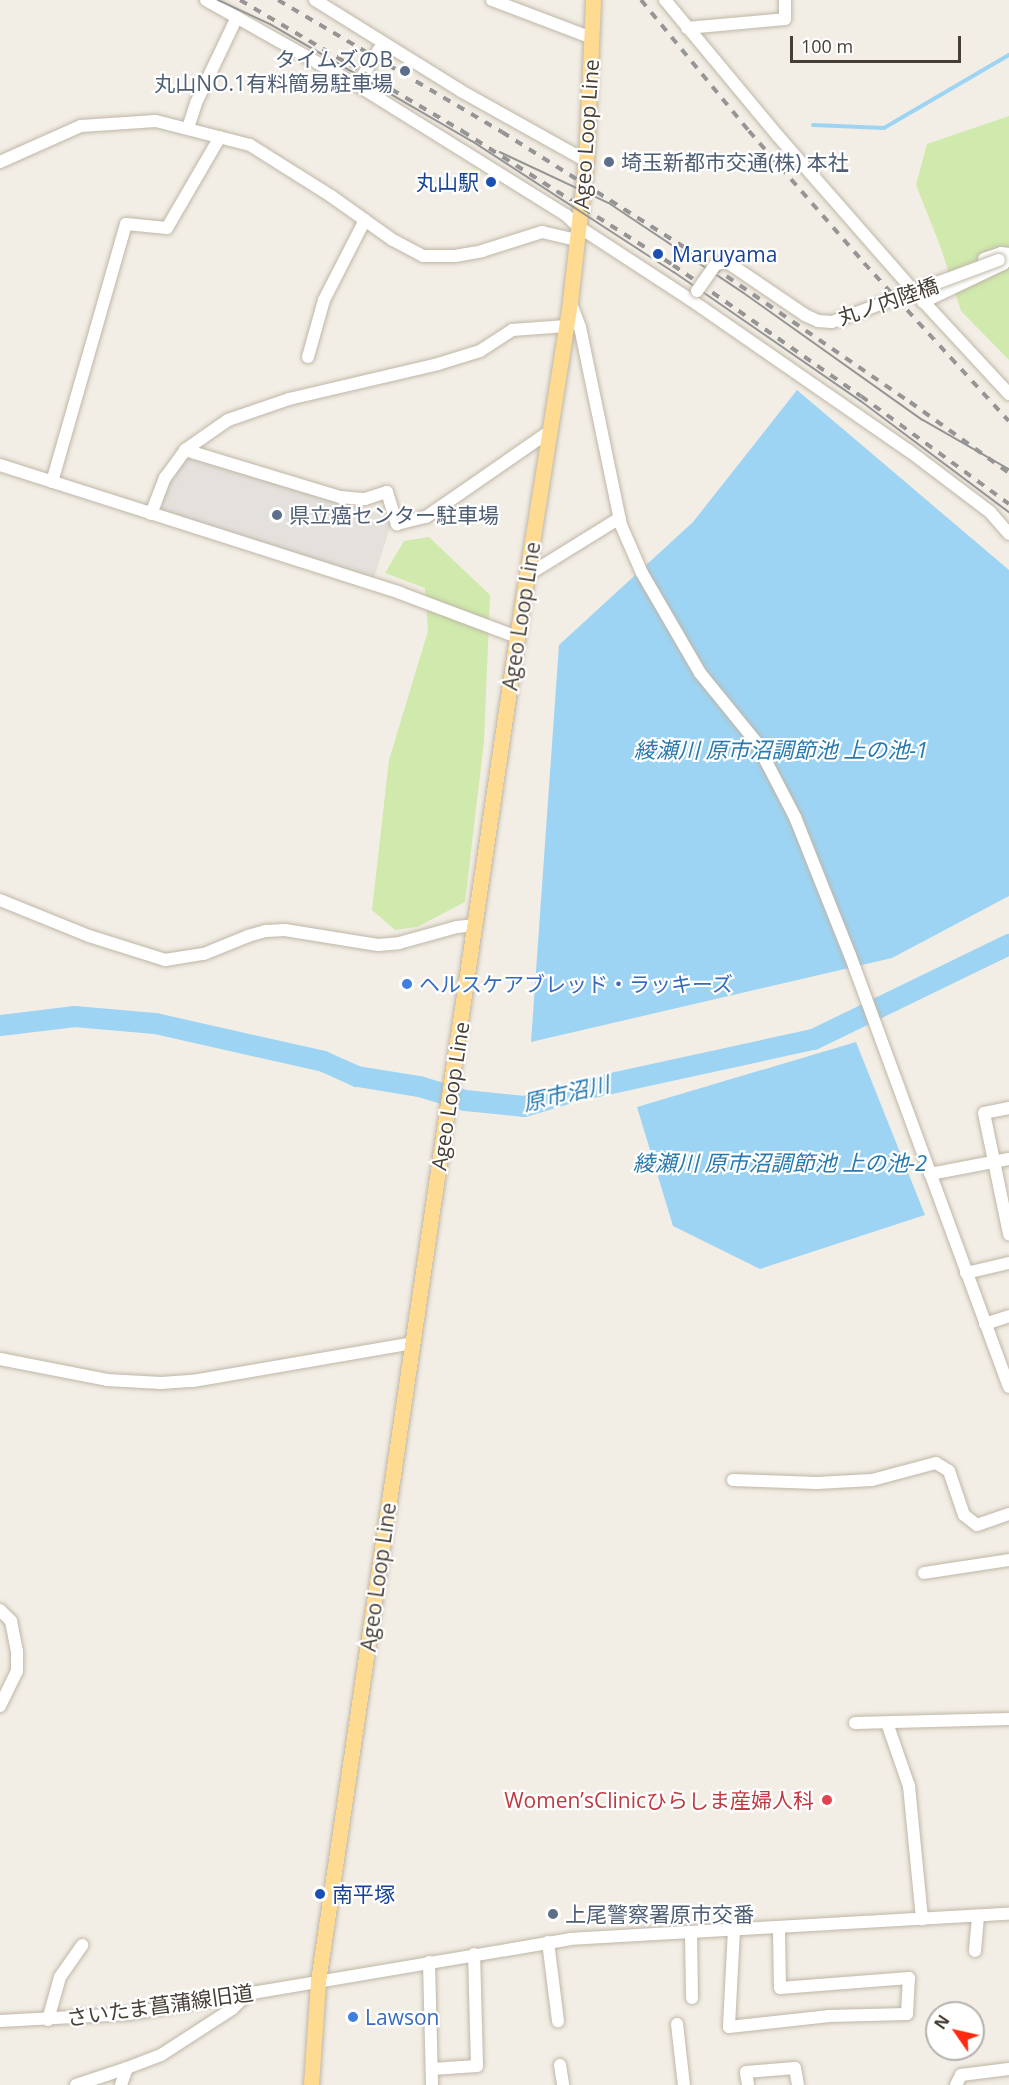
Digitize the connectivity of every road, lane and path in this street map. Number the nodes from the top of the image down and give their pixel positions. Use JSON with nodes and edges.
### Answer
{"nodes":[{"id":1,"x":206,"y":0,"type":"edge"},
{"id":2,"x":315,"y":0,"type":"edge"},
{"id":3,"x":492,"y":0,"type":"edge"},
{"id":4,"x":594,"y":0,"type":"edge"},
{"id":5,"x":665,"y":0,"type":"edge"},
{"id":6,"x":785,"y":0,"type":"edge"},
{"id":7,"x":237,"y":16,"type":"junction"},
{"id":8,"x":687,"y":28,"type":"junction"},
{"id":9,"x":592,"y":38,"type":"junction"},
{"id":10,"x":382,"y":43,"type":"junction"},
{"id":11,"x":357,"y":85,"type":"junction"},
{"id":12,"x":188,"y":128,"type":"junction"},
{"id":13,"x":220,"y":137,"type":"junction"},
{"id":14,"x":586,"y":161,"type":"junction"},
{"id":15,"x":0,"y":162,"type":"edge"},
{"id":16,"x":365,"y":220,"type":"junction"},
{"id":17,"x":579,"y":233,"type":"junction"},
{"id":18,"x":1007,"y":256,"type":"edge"},
{"id":19,"x":910,"y":287,"type":"junction"},
{"id":20,"x":694,"y":295,"type":"junction"},
{"id":21,"x":570,"y":301,"type":"junction"},
{"id":22,"x":923,"y":302,"type":"junction"},
{"id":23,"x":566,"y":326,"type":"junction"},
{"id":24,"x":308,"y":357,"type":"dead end"},
{"id":25,"x":1009,"y":394,"type":"edge"},
{"id":26,"x":550,"y":431,"type":"junction"},
{"id":27,"x":185,"y":450,"type":"junction"},
{"id":28,"x":0,"y":465,"type":"edge"},
{"id":29,"x":52,"y":482,"type":"junction"},
{"id":30,"x":151,"y":514,"type":"junction"},
{"id":31,"x":620,"y":518,"type":"junction"},
{"id":32,"x":1009,"y":534,"type":"edge"},
{"id":33,"x":526,"y":576,"type":"junction"},
{"id":34,"x":517,"y":637,"type":"junction"},
{"id":35,"x":0,"y":900,"type":"edge"},
{"id":36,"x":476,"y":925,"type":"junction"},
{"id":37,"x":1009,"y":1108,"type":"edge"},
{"id":38,"x":1009,"y":1159,"type":"edge"},
{"id":39,"x":993,"y":1162,"type":"junction"},
{"id":40,"x":930,"y":1174,"type":"junction"},
{"id":41,"x":1007,"y":1213,"type":"edge"},
{"id":42,"x":1009,"y":1234,"type":"edge"},
{"id":43,"x":1009,"y":1263,"type":"edge"},
{"id":44,"x":966,"y":1273,"type":"junction"},
{"id":45,"x":1009,"y":1316,"type":"edge"},
{"id":46,"x":985,"y":1324,"type":"junction"},
{"id":47,"x":413,"y":1343,"type":"junction"},
{"id":48,"x":0,"y":1359,"type":"edge"},
{"id":49,"x":1009,"y":1387,"type":"edge"},
{"id":50,"x":733,"y":1480,"type":"dead end"},
{"id":51,"x":1009,"y":1514,"type":"edge"},
{"id":52,"x":1009,"y":1560,"type":"edge"},
{"id":53,"x":924,"y":1573,"type":"dead end"},
{"id":54,"x":0,"y":1610,"type":"edge"},
{"id":55,"x":0,"y":1706,"type":"edge"},
{"id":56,"x":1009,"y":1719,"type":"edge"},
{"id":57,"x":855,"y":1723,"type":"dead end"},
{"id":58,"x":887,"y":1723,"type":"junction"},
{"id":59,"x":1009,"y":1914,"type":"edge"},
{"id":60,"x":978,"y":1916,"type":"junction"},
{"id":61,"x":922,"y":1919,"type":"junction"},
{"id":62,"x":779,"y":1928,"type":"junction"},
{"id":63,"x":734,"y":1930,"type":"junction"},
{"id":64,"x":691,"y":1932,"type":"junction"},
{"id":65,"x":548,"y":1942,"type":"junction"},
{"id":66,"x":82,"y":1945,"type":"dead end"},
{"id":67,"x":975,"y":1951,"type":"dead end"},
{"id":68,"x":474,"y":1954,"type":"junction"},
{"id":69,"x":429,"y":1962,"type":"junction"},
{"id":70,"x":318,"y":1980,"type":"junction"},
{"id":71,"x":248,"y":1994,"type":"junction"},
{"id":72,"x":692,"y":1998,"type":"dead end"},
{"id":73,"x":48,"y":2020,"type":"junction"},
{"id":74,"x":0,"y":2021,"type":"edge"},
{"id":75,"x":558,"y":2021,"type":"dead end"},
{"id":76,"x":677,"y":2024,"type":"dead end"},
{"id":77,"x":560,"y":2065,"type":"dead end"},
{"id":78,"x":127,"y":2068,"type":"junction"},
{"id":79,"x":1009,"y":2068,"type":"edge"},
{"id":80,"x":432,"y":2069,"type":"junction"},
{"id":81,"x":76,"y":2085,"type":"edge"},
{"id":82,"x":121,"y":2085,"type":"edge"},
{"id":83,"x":311,"y":2085,"type":"edge"},
{"id":84,"x":432,"y":2085,"type":"edge"},
{"id":85,"x":563,"y":2085,"type":"edge"},
{"id":86,"x":684,"y":2085,"type":"edge"},
{"id":87,"x":748,"y":2085,"type":"edge"},
{"id":88,"x":798,"y":2085,"type":"edge"},
{"id":89,"x":956,"y":2085,"type":"edge"}],
"edges":[{"from":1,"to":7,"type":"street"},
{"from":2,"to":10,"type":"street"},
{"from":3,"to":9,"type":"street"},
{"from":4,"to":9,"type":"main road","name":"Ageo Loop Line"},
{"from":5,"to":8,"type":"street"},
{"from":6,"to":8,"type":"street"},
{"from":7,"to":11,"type":"street"},
{"from":7,"to":12,"type":"street"},
{"from":8,"to":19,"type":"street"},
{"from":9,"to":14,"type":"main road","name":"Ageo Loop Line"},
{"from":10,"to":11,"type":"street"},
{"from":10,"to":14,"type":"street"},
{"from":11,"to":17,"type":"street"},
{"from":12,"to":13,"type":"street"},
{"from":12,"to":15,"type":"street"},
{"from":13,"to":16,"type":"street"},
{"from":13,"to":29,"type":"street"},
{"from":14,"to":17,"type":"main road","name":"Ageo Loop Line"},
{"from":16,"to":17,"type":"street"},
{"from":16,"to":24,"type":"street"},
{"from":17,"to":20,"type":"street"},
{"from":17,"to":21,"type":"main road","name":"Ageo Loop Line"},
{"from":18,"to":19,"type":"street"},
{"from":18,"to":20,"type":"street","name":"丸ノ内陸橋","bridge":true},
{"from":18,"to":22,"type":"street"},
{"from":19,"to":22,"type":"street"},
{"from":20,"to":32,"type":"street"},
{"from":21,"to":23,"type":"main road","name":"Ageo Loop Line"},
{"from":21,"to":31,"type":"street"},
{"from":22,"to":25,"type":"street"},
{"from":23,"to":26,"type":"main road","name":"Ageo Loop Line"},
{"from":23,"to":27,"type":"street"},
{"from":26,"to":27,"type":"street"},
{"from":26,"to":33,"type":"main road","name":"Ageo Loop Line"},
{"from":27,"to":30,"type":"street"},
{"from":28,"to":29,"type":"street"},
{"from":29,"to":30,"type":"street"},
{"from":30,"to":34,"type":"street"},
{"from":31,"to":33,"type":"street"},
{"from":31,"to":40,"type":"street"},
{"from":33,"to":34,"type":"main road","name":"Ageo Loop Line"},
{"from":34,"to":36,"type":"main road","name":"Ageo Loop Line"},
{"from":35,"to":36,"type":"street"},
{"from":36,"to":47,"type":"main road","name":"Ageo Loop Line"},
{"from":37,"to":39,"type":"street"},
{"from":38,"to":39,"type":"street"},
{"from":39,"to":40,"type":"street"},
{"from":39,"to":41,"type":"street"},
{"from":40,"to":44,"type":"street"},
{"from":41,"to":42,"type":"street"},
{"from":43,"to":44,"type":"street"},
{"from":44,"to":46,"type":"street"},
{"from":45,"to":46,"type":"street"},
{"from":46,"to":49,"type":"street"},
{"from":47,"to":48,"type":"street"},
{"from":47,"to":70,"type":"main road","name":"Ageo Loop Line"},
{"from":50,"to":51,"type":"street"},
{"from":52,"to":53,"type":"street"},
{"from":54,"to":55,"type":"street"},
{"from":56,"to":58,"type":"street"},
{"from":57,"to":58,"type":"street"},
{"from":58,"to":61,"type":"street"},
{"from":59,"to":60,"type":"street","name":"さいたま菖蒲線旧道"},
{"from":60,"to":61,"type":"street","name":"さいたま菖蒲線旧道"},
{"from":60,"to":67,"type":"street"},
{"from":61,"to":62,"type":"street","name":"さいたま菖蒲線旧道"},
{"from":62,"to":63,"type":"street","name":"さいたま菖蒲線旧道"},
{"from":62,"to":63,"type":"street"},
{"from":63,"to":64,"type":"street","name":"さいたま菖蒲線旧道"},
{"from":64,"to":65,"type":"street","name":"さいたま菖蒲線旧道"},
{"from":64,"to":72,"type":"street"},
{"from":65,"to":68,"type":"street","name":"さいたま菖蒲線旧道"},
{"from":65,"to":75,"type":"street"},
{"from":66,"to":73,"type":"street"},
{"from":68,"to":69,"type":"street","name":"さいたま菖蒲線旧道"},
{"from":68,"to":80,"type":"street"},
{"from":69,"to":70,"type":"street","name":"さいたま菖蒲線旧道"},
{"from":69,"to":80,"type":"street"},
{"from":70,"to":71,"type":"street","name":"さいたま菖蒲線旧道"},
{"from":70,"to":83,"type":"main road","name":"Ageo Loop Line"},
{"from":71,"to":73,"type":"street","name":"さいたま菖蒲線旧道"},
{"from":71,"to":78,"type":"street"},
{"from":73,"to":74,"type":"street","name":"さいたま菖蒲線旧道"},
{"from":76,"to":86,"type":"street"},
{"from":77,"to":85,"type":"street"},
{"from":78,"to":81,"type":"street"},
{"from":78,"to":82,"type":"street"},
{"from":79,"to":89,"type":"street"},
{"from":80,"to":84,"type":"street"},
{"from":87,"to":88,"type":"street"}]}
